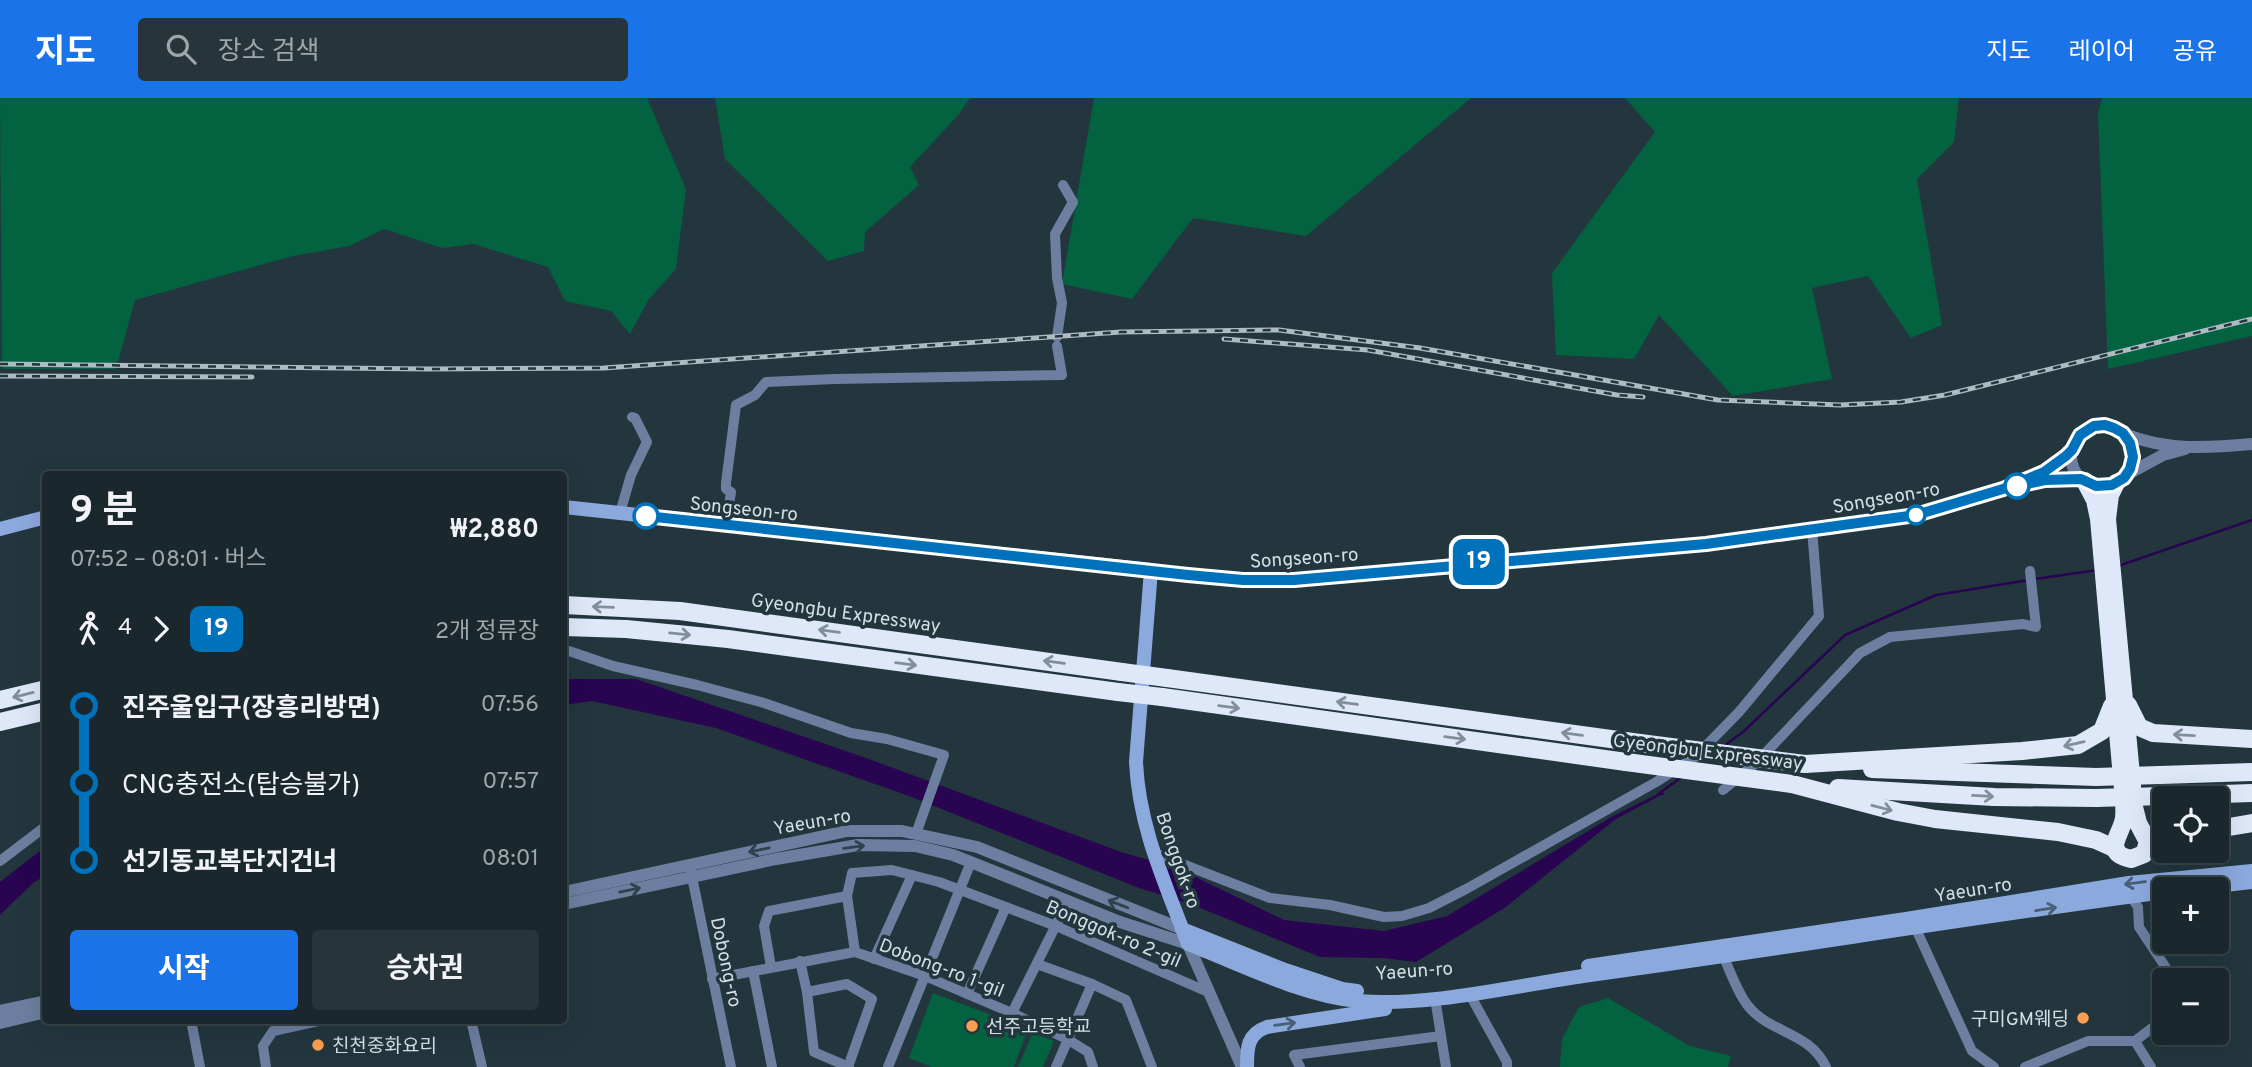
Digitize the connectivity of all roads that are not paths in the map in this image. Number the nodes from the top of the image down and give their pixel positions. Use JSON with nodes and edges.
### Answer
{"nodes":[{"id":1,"x":1063,"y":185,"type":"dead end"},
{"id":2,"x":632,"y":417,"type":"dead end"},
{"id":3,"x":2123,"y":433,"type":"junction"},
{"id":4,"x":2252,"y":443,"type":"edge"},
{"id":5,"x":2192,"y":447,"type":"junction"},
{"id":6,"x":2072,"y":450,"type":"junction"},
{"id":7,"x":2121,"y":479,"type":"junction"},
{"id":8,"x":2083,"y":480,"type":"junction"},
{"id":9,"x":2003,"y":489,"type":"junction"},
{"id":10,"x":567,"y":507,"type":"edge"},
{"id":11,"x":620,"y":513,"type":"junction"},
{"id":12,"x":42,"y":518,"type":"edge"},
{"id":13,"x":726,"y":525,"type":"junction"},
{"id":14,"x":0,"y":529,"type":"edge"},
{"id":15,"x":1812,"y":529,"type":"junction"},
{"id":16,"x":2106,"y":549,"type":"junction"},
{"id":17,"x":1151,"y":570,"type":"junction"},
{"id":18,"x":2030,"y":571,"type":"dead end"},
{"id":19,"x":567,"y":605,"type":"edge"},
{"id":20,"x":567,"y":627,"type":"edge"},
{"id":21,"x":567,"y":652,"type":"edge"},
{"id":22,"x":42,"y":690,"type":"edge"},
{"id":23,"x":2118,"y":692,"type":"junction"},
{"id":24,"x":0,"y":701,"type":"edge"},
{"id":25,"x":42,"y":712,"type":"edge"},
{"id":26,"x":0,"y":722,"type":"edge"},
{"id":27,"x":2252,"y":738,"type":"edge"},
{"id":28,"x":1805,"y":764,"type":"junction"},
{"id":29,"x":2252,"y":772,"type":"edge"},
{"id":30,"x":1792,"y":784,"type":"junction"},
{"id":31,"x":1723,"y":790,"type":"dead end"},
{"id":32,"x":2252,"y":793,"type":"edge"},
{"id":33,"x":2252,"y":823,"type":"edge"},
{"id":34,"x":2229,"y":826,"type":"edge"},
{"id":35,"x":42,"y":829,"type":"edge"},
{"id":36,"x":916,"y":834,"type":"junction"},
{"id":37,"x":2152,"y":847,"type":"edge"},
{"id":38,"x":2116,"y":849,"type":"junction"},
{"id":39,"x":2146,"y":850,"type":"junction"},
{"id":40,"x":1154,"y":853,"type":"junction"},
{"id":41,"x":0,"y":862,"type":"edge"},
{"id":42,"x":971,"y":862,"type":"junction"},
{"id":43,"x":691,"y":871,"type":"junction"},
{"id":44,"x":2252,"y":871,"type":"edge"},
{"id":45,"x":912,"y":875,"type":"junction"},
{"id":46,"x":2252,"y":882,"type":"edge"},
{"id":47,"x":2229,"y":885,"type":"edge"},
{"id":48,"x":960,"y":889,"type":"junction"},
{"id":49,"x":567,"y":892,"type":"edge"},
{"id":50,"x":2152,"y":894,"type":"edge"},
{"id":51,"x":847,"y":897,"type":"junction"},
{"id":52,"x":2131,"y":897,"type":"junction"},
{"id":53,"x":1068,"y":901,"type":"junction"},
{"id":54,"x":567,"y":903,"type":"edge"},
{"id":55,"x":1006,"y":907,"type":"junction"},
{"id":56,"x":1056,"y":926,"type":"junction"},
{"id":57,"x":1182,"y":929,"type":"junction"},
{"id":58,"x":1916,"y":929,"type":"junction"},
{"id":59,"x":1188,"y":944,"type":"junction"},
{"id":60,"x":855,"y":952,"type":"junction"},
{"id":61,"x":1721,"y":952,"type":"junction"},
{"id":62,"x":874,"y":959,"type":"junction"},
{"id":63,"x":800,"y":961,"type":"junction"},
{"id":64,"x":1037,"y":964,"type":"junction"},
{"id":65,"x":771,"y":967,"type":"junction"},
{"id":66,"x":2166,"y":968,"type":"edge"},
{"id":67,"x":753,"y":971,"type":"junction"},
{"id":68,"x":925,"y":976,"type":"junction"},
{"id":69,"x":712,"y":979,"type":"junction"},
{"id":70,"x":1092,"y":984,"type":"junction"},
{"id":71,"x":807,"y":992,"type":"junction"},
{"id":72,"x":1208,"y":992,"type":"junction"},
{"id":73,"x":1469,"y":993,"type":"junction"},
{"id":74,"x":967,"y":994,"type":"junction"},
{"id":75,"x":1435,"y":998,"type":"junction"},
{"id":76,"x":42,"y":1003,"type":"edge"},
{"id":77,"x":0,"y":1011,"type":"edge"},
{"id":78,"x":42,"y":1013,"type":"edge"},
{"id":79,"x":1012,"y":1013,"type":"junction"},
{"id":80,"x":0,"y":1023,"type":"edge"},
{"id":81,"x":192,"y":1024,"type":"edge"},
{"id":82,"x":305,"y":1024,"type":"edge"},
{"id":83,"x":472,"y":1024,"type":"edge"},
{"id":84,"x":2152,"y":1028,"type":"edge"},
{"id":85,"x":1441,"y":1035,"type":"junction"},
{"id":86,"x":1067,"y":1039,"type":"junction"},
{"id":87,"x":2135,"y":1041,"type":"junction"},
{"id":88,"x":1823,"y":1066,"type":"edge"},
{"id":89,"x":200,"y":1067,"type":"edge"},
{"id":90,"x":266,"y":1067,"type":"edge"},
{"id":91,"x":480,"y":1067,"type":"edge"},
{"id":92,"x":731,"y":1067,"type":"edge"},
{"id":93,"x":772,"y":1067,"type":"edge"},
{"id":94,"x":848,"y":1067,"type":"edge"},
{"id":95,"x":888,"y":1067,"type":"edge"},
{"id":96,"x":1056,"y":1067,"type":"edge"},
{"id":97,"x":1093,"y":1067,"type":"edge"},
{"id":98,"x":1152,"y":1067,"type":"edge"},
{"id":99,"x":1244,"y":1067,"type":"edge"},
{"id":100,"x":1300,"y":1067,"type":"edge"},
{"id":101,"x":1446,"y":1067,"type":"edge"},
{"id":102,"x":1507,"y":1067,"type":"edge"},
{"id":103,"x":1994,"y":1067,"type":"edge"},
{"id":104,"x":2025,"y":1067,"type":"edge"},
{"id":105,"x":2151,"y":1067,"type":"edge"}],
"edges":[{"from":1,"to":13,"type":"street"},
{"from":2,"to":11,"type":"street"},
{"from":3,"to":5,"type":"street"},
{"from":3,"to":6,"type":"street"},
{"from":3,"to":7,"type":"street"},
{"from":4,"to":5,"type":"street"},
{"from":5,"to":7,"type":"street"},
{"from":6,"to":8,"type":"street"},
{"from":6,"to":9,"type":"street"},
{"from":7,"to":8,"type":"street"},
{"from":7,"to":16,"type":"highway"},
{"from":8,"to":9,"type":"street"},
{"from":8,"to":16,"type":"highway"},
{"from":9,"to":15,"type":"street","name":"Songseon-ro"},
{"from":10,"to":11,"type":"main road","name":"Songseon-ro"},
{"from":11,"to":13,"type":"main road","name":"Songseon-ro"},
{"from":12,"to":14,"type":"main road"},
{"from":13,"to":17,"type":"main road","name":"Songseon-ro"},
{"from":15,"to":17,"type":"street","name":"Songseon-ro"},
{"from":15,"to":40,"type":"street"},
{"from":16,"to":23,"type":"highway"},
{"from":17,"to":40,"type":"main road","name":"Bonggok-ro"},
{"from":18,"to":31,"type":"street"},
{"from":28,"to":19,"type":"highway","name":"Gyeongbu Expressway","one_way":true,"bridge":true},
{"from":20,"to":30,"type":"highway","name":"Gyeongbu Expressway","one_way":true,"bridge":true},
{"from":21,"to":36,"type":"street"},
{"from":22,"to":24,"type":"highway","one_way":true},
{"from":27,"to":23,"type":"highway","one_way":true},
{"from":23,"to":28,"type":"highway","one_way":true},
{"from":23,"to":38,"type":"highway"},
{"from":23,"to":39,"type":"highway"},
{"from":25,"to":26,"type":"highway"},
{"from":28,"to":29,"type":"highway","name":"Gyeongbu Expressway","bridge":true},
{"from":30,"to":32,"type":"highway","name":"Gyeongbu Expressway","one_way":true,"bridge":true},
{"from":30,"to":38,"type":"highway","one_way":true},
{"from":33,"to":34,"type":"highway"},
{"from":35,"to":41,"type":"street"},
{"from":36,"to":43,"type":"street","name":"Yaeun-ro","one_way":true},
{"from":57,"to":36,"type":"street","name":"Yaeun-ro","one_way":true},
{"from":37,"to":39,"type":"highway"},
{"from":38,"to":39,"type":"highway"},
{"from":40,"to":57,"type":"main road","name":"Bonggok-ro"},
{"from":43,"to":42,"type":"street","name":"Yaeun-ro","one_way":true},
{"from":42,"to":48,"type":"street"},
{"from":42,"to":53,"type":"street","name":"Yaeun-ro"},
{"from":43,"to":49,"type":"street","name":"Yaeun-ro"},
{"from":54,"to":43,"type":"street","name":"Yaeun-ro","one_way":true},
{"from":43,"to":69,"type":"street","name":"Dobong-ro"},
{"from":44,"to":61,"type":"main road","name":"Yaeun-ro","one_way":true},
{"from":45,"to":48,"type":"street","name":"Bonggok-ro 2-gil"},
{"from":45,"to":51,"type":"street","name":"Bonggok-ro 2-gil"},
{"from":45,"to":62,"type":"street"},
{"from":46,"to":47,"type":"main road"},
{"from":48,"to":55,"type":"street","name":"Bonggok-ro 2-gil"},
{"from":48,"to":68,"type":"street"},
{"from":50,"to":52,"type":"main road","name":"Yaeun-ro"},
{"from":51,"to":60,"type":"street"},
{"from":51,"to":65,"type":"street"},
{"from":58,"to":52,"type":"main road","name":"Yaeun-ro","one_way":true},
{"from":52,"to":66,"type":"street"},
{"from":53,"to":56,"type":"street"},
{"from":53,"to":59,"type":"street","name":"Yaeun-ro"},
{"from":55,"to":56,"type":"street","name":"Bonggok-ro 2-gil"},
{"from":55,"to":74,"type":"street"},
{"from":56,"to":64,"type":"street"},
{"from":56,"to":72,"type":"street","name":"Bonggok-ro 2-gil"},
{"from":57,"to":59,"type":"main road","name":"Bonggok-ro"},
{"from":57,"to":61,"type":"main road","name":"Yaeun-ro"},
{"from":58,"to":61,"type":"main road","name":"Yaeun-ro"},
{"from":58,"to":103,"type":"street"},
{"from":59,"to":72,"type":"street","name":"Bonggok-ro"},
{"from":59,"to":75,"type":"main road","name":"Yaeun-ro"},
{"from":60,"to":62,"type":"street","name":"Dobong-ro 1-gil"},
{"from":60,"to":63,"type":"street","name":"Dobong-ro 1-gil"},
{"from":61,"to":73,"type":"main road","name":"Yaeun-ro"},
{"from":61,"to":88,"type":"street"},
{"from":62,"to":68,"type":"street","name":"Dobong-ro 1-gil"},
{"from":63,"to":65,"type":"street","name":"Dobong-ro 1-gil"},
{"from":63,"to":71,"type":"street"},
{"from":64,"to":70,"type":"street"},
{"from":64,"to":79,"type":"street"},
{"from":65,"to":67,"type":"street","name":"Dobong-ro 1-gil"},
{"from":67,"to":69,"type":"street","name":"Dobong-ro 1-gil"},
{"from":67,"to":93,"type":"street"},
{"from":68,"to":74,"type":"street","name":"Dobong-ro 1-gil"},
{"from":68,"to":95,"type":"street"},
{"from":69,"to":92,"type":"street","name":"Dobong-ro"},
{"from":70,"to":86,"type":"street"},
{"from":70,"to":98,"type":"street"},
{"from":71,"to":94,"type":"street"},
{"from":71,"to":94,"type":"street"},
{"from":72,"to":99,"type":"street","name":"Bonggok-ro"},
{"from":73,"to":75,"type":"main road","name":"Yaeun-ro"},
{"from":73,"to":102,"type":"street","name":"Yaeun-ro"},
{"from":74,"to":79,"type":"street","name":"Dobong-ro 1-gil"},
{"from":75,"to":85,"type":"street"},
{"from":99,"to":75,"type":"main road","one_way":true},
{"from":76,"to":77,"type":"street"},
{"from":78,"to":80,"type":"street"},
{"from":79,"to":86,"type":"street","name":"Dobong-ro 1-gil"},
{"from":81,"to":89,"type":"street"},
{"from":82,"to":90,"type":"street"},
{"from":83,"to":91,"type":"street"},
{"from":84,"to":87,"type":"street"},
{"from":85,"to":100,"type":"street"},
{"from":85,"to":101,"type":"street"},
{"from":86,"to":96,"type":"street"},
{"from":86,"to":97,"type":"street","name":"Dobong-ro 1-gil"},
{"from":87,"to":104,"type":"street"},
{"from":87,"to":105,"type":"street"}]}
